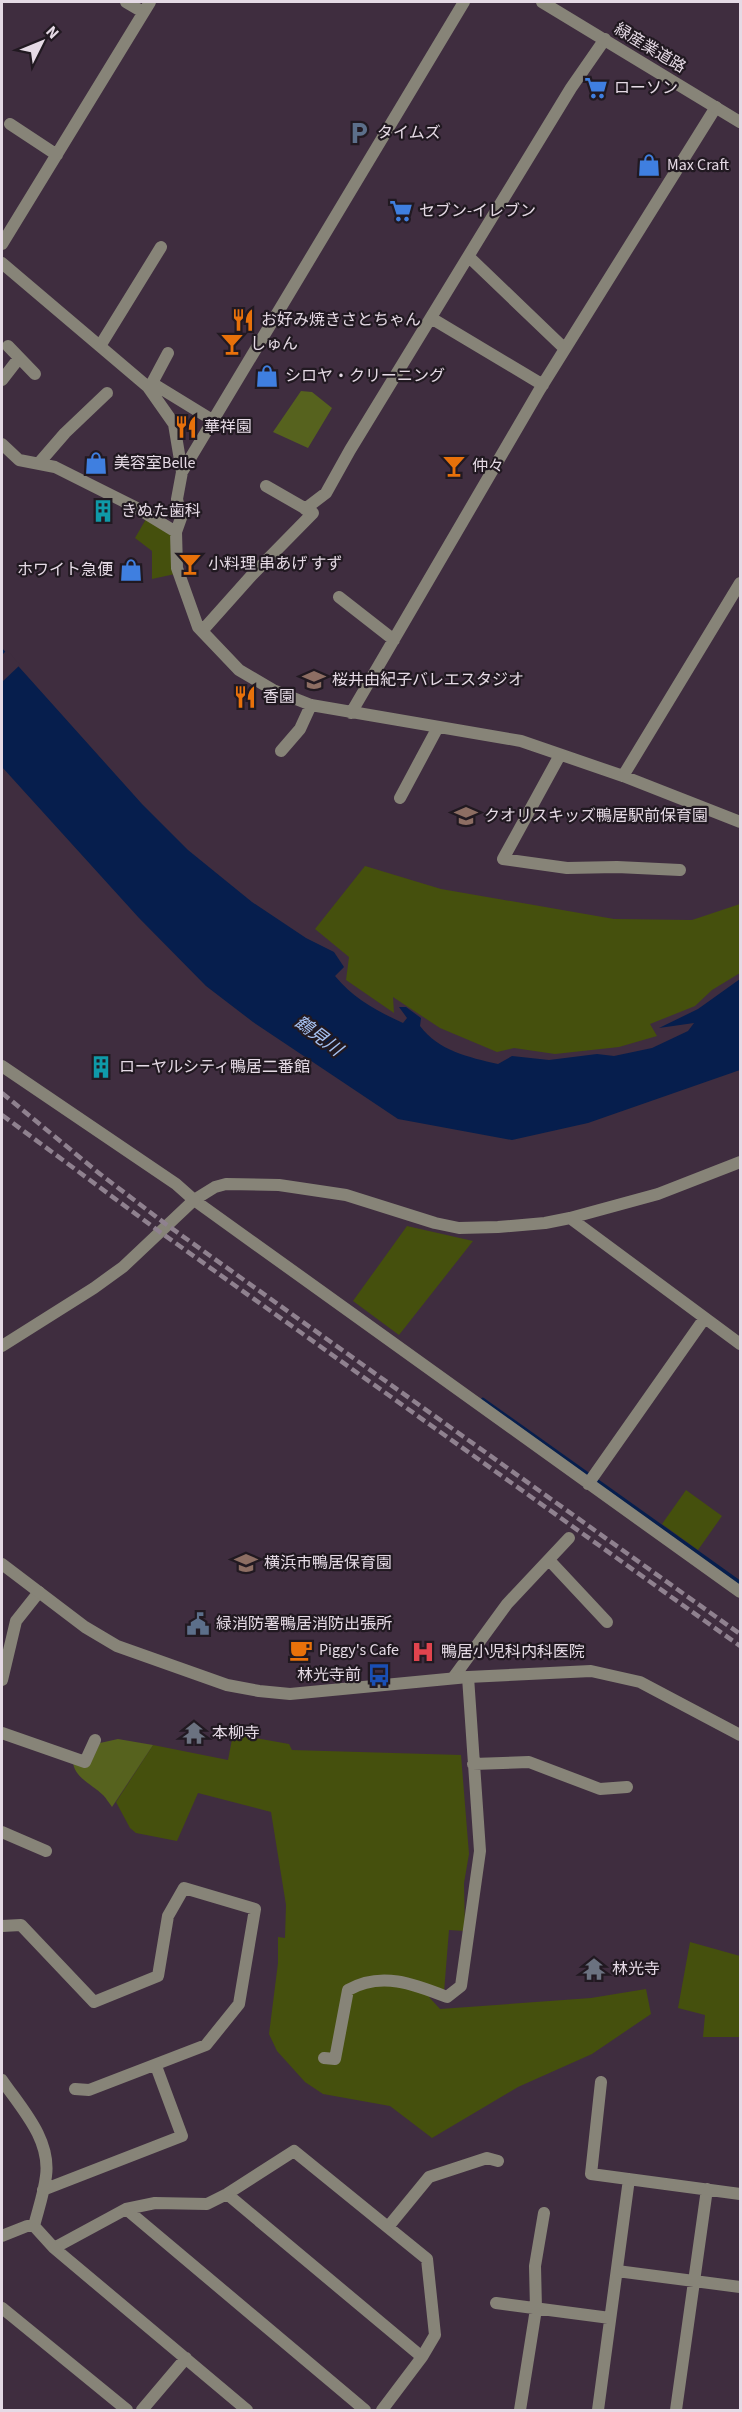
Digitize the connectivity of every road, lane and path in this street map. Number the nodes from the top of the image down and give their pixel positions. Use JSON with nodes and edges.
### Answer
{"nodes":[{"id":1,"x":126,"y":2,"type":"edge"},
{"id":2,"x":464,"y":2,"type":"edge"},
{"id":3,"x":543,"y":2,"type":"edge"},
{"id":4,"x":147,"y":7,"type":"edge"},
{"id":5,"x":605,"y":39,"type":"junction"},
{"id":6,"x":716,"y":107,"type":"junction"},
{"id":7,"x":741,"y":122,"type":"edge"},
{"id":8,"x":10,"y":124,"type":"dead end"},
{"id":9,"x":57,"y":155,"type":"junction"},
{"id":10,"x":2,"y":244,"type":"edge"},
{"id":11,"x":161,"y":247,"type":"dead end"},
{"id":12,"x":469,"y":257,"type":"junction"},
{"id":13,"x":2,"y":263,"type":"edge"},
{"id":14,"x":431,"y":318,"type":"junction"},
{"id":15,"x":8,"y":346,"type":"dead end"},
{"id":16,"x":100,"y":346,"type":"junction"},
{"id":17,"x":565,"y":349,"type":"junction"},
{"id":18,"x":168,"y":353,"type":"dead end"},
{"id":19,"x":19,"y":358,"type":"junction"},
{"id":20,"x":35,"y":374,"type":"dead end"},
{"id":21,"x":2,"y":380,"type":"edge"},
{"id":22,"x":150,"y":385,"type":"junction"},
{"id":23,"x":543,"y":385,"type":"junction"},
{"id":24,"x":107,"y":393,"type":"dead end"},
{"id":25,"x":214,"y":421,"type":"junction"},
{"id":26,"x":2,"y":444,"type":"edge"},
{"id":27,"x":39,"y":463,"type":"junction"},
{"id":28,"x":182,"y":472,"type":"junction"},
{"id":29,"x":266,"y":486,"type":"dead end"},
{"id":30,"x":305,"y":509,"type":"junction"},
{"id":31,"x":176,"y":532,"type":"junction"},
{"id":32,"x":741,"y":584,"type":"edge"},
{"id":33,"x":339,"y":597,"type":"dead end"},
{"id":34,"x":202,"y":631,"type":"junction"},
{"id":35,"x":394,"y":640,"type":"junction"},
{"id":36,"x":311,"y":705,"type":"junction"},
{"id":37,"x":351,"y":713,"type":"junction"},
{"id":38,"x":438,"y":726,"type":"junction"},
{"id":39,"x":281,"y":751,"type":"dead end"},
{"id":40,"x":560,"y":755,"type":"junction"},
{"id":41,"x":624,"y":776,"type":"junction"},
{"id":42,"x":400,"y":798,"type":"dead end"},
{"id":43,"x":741,"y":822,"type":"edge"},
{"id":44,"x":680,"y":870,"type":"dead end"},
{"id":45,"x":2,"y":1066,"type":"edge"},
{"id":46,"x":741,"y":1162,"type":"edge"},
{"id":47,"x":194,"y":1200,"type":"junction"},
{"id":48,"x":570,"y":1218,"type":"junction"},
{"id":49,"x":704,"y":1319,"type":"junction"},
{"id":50,"x":741,"y":1344,"type":"edge"},
{"id":51,"x":2,"y":1346,"type":"edge"},
{"id":52,"x":591,"y":1480,"type":"junction"},
{"id":53,"x":569,"y":1538,"type":"dead end"},
{"id":54,"x":549,"y":1560,"type":"junction"},
{"id":55,"x":2,"y":1564,"type":"edge"},
{"id":56,"x":39,"y":1592,"type":"junction"},
{"id":57,"x":741,"y":1592,"type":"edge"},
{"id":58,"x":608,"y":1622,"type":"dead end"},
{"id":59,"x":468,"y":1677,"type":"junction"},
{"id":60,"x":453,"y":1678,"type":"junction"},
{"id":61,"x":2,"y":1680,"type":"edge"},
{"id":62,"x":2,"y":1733,"type":"edge"},
{"id":63,"x":741,"y":1735,"type":"edge"},
{"id":64,"x":95,"y":1740,"type":"dead end"},
{"id":65,"x":473,"y":1764,"type":"junction"},
{"id":66,"x":627,"y":1787,"type":"dead end"},
{"id":67,"x":2,"y":1832,"type":"edge"},
{"id":68,"x":46,"y":1851,"type":"dead end"},
{"id":69,"x":2,"y":1926,"type":"edge"},
{"id":70,"x":324,"y":2058,"type":"dead end"},
{"id":71,"x":156,"y":2066,"type":"junction"},
{"id":72,"x":2,"y":2080,"type":"edge"},
{"id":73,"x":602,"y":2082,"type":"dead end"},
{"id":74,"x":75,"y":2089,"type":"dead end"},
{"id":75,"x":498,"y":2161,"type":"dead end"},
{"id":76,"x":630,"y":2179,"type":"junction"},
{"id":77,"x":707,"y":2189,"type":"junction"},
{"id":78,"x":43,"y":2190,"type":"junction"},
{"id":79,"x":227,"y":2194,"type":"junction"},
{"id":80,"x":741,"y":2194,"type":"edge"},
{"id":81,"x":126,"y":2210,"type":"junction"},
{"id":82,"x":544,"y":2213,"type":"dead end"},
{"id":83,"x":34,"y":2226,"type":"junction"},
{"id":84,"x":388,"y":2227,"type":"junction"},
{"id":85,"x":2,"y":2236,"type":"edge"},
{"id":86,"x":54,"y":2248,"type":"junction"},
{"id":87,"x":617,"y":2271,"type":"junction"},
{"id":88,"x":693,"y":2281,"type":"junction"},
{"id":89,"x":741,"y":2287,"type":"edge"},
{"id":90,"x":496,"y":2303,"type":"dead end"},
{"id":91,"x":2,"y":2308,"type":"edge"},
{"id":92,"x":536,"y":2309,"type":"junction"},
{"id":93,"x":610,"y":2318,"type":"junction"},
{"id":94,"x":422,"y":2357,"type":"junction"},
{"id":95,"x":186,"y":2358,"type":"junction"},
{"id":96,"x":127,"y":2410,"type":"edge"},
{"id":97,"x":142,"y":2410,"type":"edge"},
{"id":98,"x":247,"y":2410,"type":"edge"},
{"id":99,"x":366,"y":2410,"type":"edge"},
{"id":100,"x":382,"y":2410,"type":"edge"},
{"id":101,"x":520,"y":2410,"type":"edge"},
{"id":102,"x":598,"y":2410,"type":"edge"},
{"id":103,"x":676,"y":2410,"type":"edge"}],
"edges":[{"from":1,"to":4,"type":"street"},
{"from":2,"to":25,"type":"street"},
{"from":3,"to":5,"type":"street","name":"緑産業道路"},
{"from":4,"to":9,"type":"street"},
{"from":5,"to":6,"type":"street","name":"緑産業道路"},
{"from":5,"to":12,"type":"street"},
{"from":6,"to":7,"type":"street","name":"緑産業道路"},
{"from":6,"to":17,"type":"street"},
{"from":8,"to":9,"type":"street"},
{"from":9,"to":10,"type":"street"},
{"from":11,"to":16,"type":"street"},
{"from":12,"to":14,"type":"street"},
{"from":12,"to":17,"type":"street"},
{"from":13,"to":16,"type":"street"},
{"from":14,"to":23,"type":"street"},
{"from":14,"to":30,"type":"street"},
{"from":15,"to":19,"type":"street"},
{"from":16,"to":22,"type":"street"},
{"from":17,"to":23,"type":"street"},
{"from":18,"to":22,"type":"street"},
{"from":19,"to":20,"type":"street"},
{"from":19,"to":21,"type":"street"},
{"from":22,"to":25,"type":"street"},
{"from":22,"to":28,"type":"street"},
{"from":23,"to":35,"type":"street"},
{"from":24,"to":27,"type":"street"},
{"from":25,"to":28,"type":"street"},
{"from":26,"to":27,"type":"street"},
{"from":27,"to":31,"type":"street"},
{"from":28,"to":31,"type":"street"},
{"from":29,"to":30,"type":"street"},
{"from":30,"to":34,"type":"street"},
{"from":31,"to":34,"type":"street"},
{"from":32,"to":41,"type":"street"},
{"from":33,"to":35,"type":"street"},
{"from":34,"to":36,"type":"street"},
{"from":35,"to":37,"type":"street"},
{"from":36,"to":37,"type":"street"},
{"from":36,"to":39,"type":"street"},
{"from":37,"to":38,"type":"street"},
{"from":38,"to":40,"type":"street"},
{"from":38,"to":42,"type":"street"},
{"from":40,"to":41,"type":"street"},
{"from":40,"to":44,"type":"street"},
{"from":41,"to":43,"type":"street"},
{"from":45,"to":47,"type":"street"},
{"from":46,"to":48,"type":"street"},
{"from":47,"to":48,"type":"street"},
{"from":47,"to":51,"type":"street"},
{"from":47,"to":52,"type":"street"},
{"from":48,"to":49,"type":"street"},
{"from":49,"to":50,"type":"street"},
{"from":49,"to":52,"type":"street"},
{"from":52,"to":57,"type":"street"},
{"from":53,"to":54,"type":"street"},
{"from":54,"to":58,"type":"street"},
{"from":54,"to":60,"type":"street"},
{"from":55,"to":56,"type":"street"},
{"from":56,"to":60,"type":"street"},
{"from":56,"to":61,"type":"street"},
{"from":59,"to":60,"type":"street"},
{"from":59,"to":63,"type":"street"},
{"from":59,"to":65,"type":"street"},
{"from":62,"to":64,"type":"street"},
{"from":65,"to":66,"type":"street"},
{"from":65,"to":70,"type":"street"},
{"from":67,"to":68,"type":"street"},
{"from":69,"to":71,"type":"street"},
{"from":71,"to":74,"type":"street"},
{"from":71,"to":78,"type":"street"},
{"from":72,"to":78,"type":"street"},
{"from":73,"to":76,"type":"street"},
{"from":75,"to":84,"type":"street"},
{"from":76,"to":77,"type":"street"},
{"from":76,"to":87,"type":"street"},
{"from":77,"to":80,"type":"street"},
{"from":77,"to":88,"type":"street"},
{"from":78,"to":83,"type":"street"},
{"from":79,"to":81,"type":"street"},
{"from":79,"to":84,"type":"street"},
{"from":79,"to":94,"type":"street"},
{"from":81,"to":86,"type":"street"},
{"from":81,"to":99,"type":"street"},
{"from":82,"to":92,"type":"street"},
{"from":83,"to":85,"type":"street"},
{"from":83,"to":86,"type":"street"},
{"from":84,"to":94,"type":"street"},
{"from":86,"to":95,"type":"street"},
{"from":87,"to":88,"type":"street"},
{"from":87,"to":93,"type":"street"},
{"from":88,"to":89,"type":"street"},
{"from":88,"to":103,"type":"street"},
{"from":90,"to":92,"type":"street"},
{"from":91,"to":96,"type":"street"},
{"from":92,"to":93,"type":"street"},
{"from":92,"to":101,"type":"street"},
{"from":93,"to":102,"type":"street"},
{"from":94,"to":100,"type":"street"},
{"from":95,"to":97,"type":"street"},
{"from":95,"to":98,"type":"street"}]}
